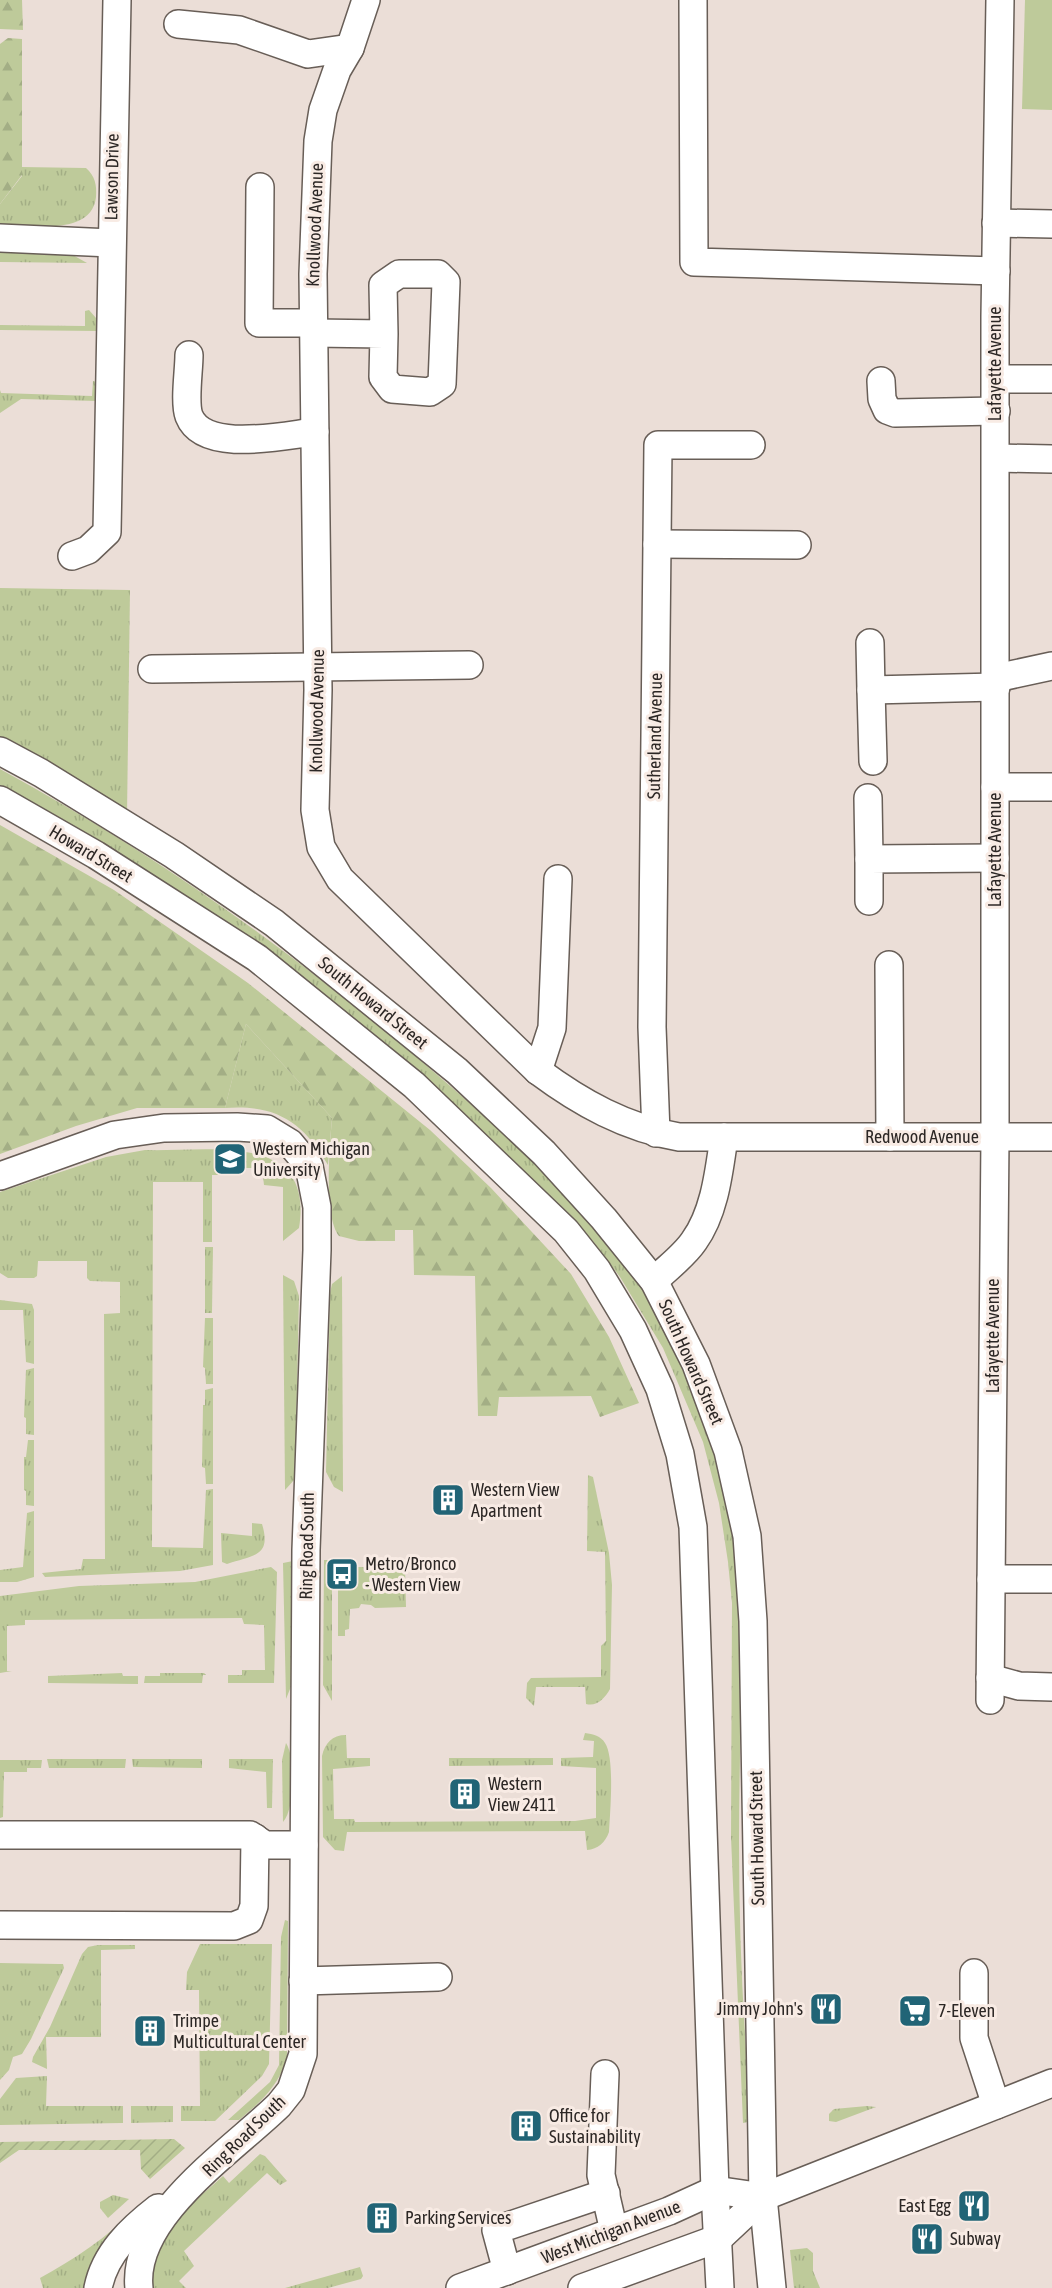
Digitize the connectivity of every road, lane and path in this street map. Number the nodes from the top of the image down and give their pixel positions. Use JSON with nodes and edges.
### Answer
{"nodes":[{"id":1,"x":117,"y":0,"type":"edge"},
{"id":2,"x":366,"y":0,"type":"edge"},
{"id":3,"x":693,"y":0,"type":"edge"},
{"id":4,"x":1000,"y":0,"type":"edge"},
{"id":5,"x":178,"y":24,"type":"dead end"},
{"id":6,"x":350,"y":48,"type":"junction"},
{"id":7,"x":260,"y":187,"type":"dead end"},
{"id":8,"x":996,"y":223,"type":"junction"},
{"id":9,"x":1052,"y":224,"type":"edge"},
{"id":10,"x":0,"y":238,"type":"edge"},
{"id":11,"x":111,"y":243,"type":"junction"},
{"id":12,"x":996,"y":271,"type":"junction"},
{"id":13,"x":314,"y":328,"type":"junction"},
{"id":14,"x":384,"y":334,"type":"dead end"},
{"id":15,"x":189,"y":355,"type":"dead end"},
{"id":16,"x":996,"y":379,"type":"junction"},
{"id":17,"x":1052,"y":379,"type":"edge"},
{"id":18,"x":881,"y":381,"type":"dead end"},
{"id":19,"x":996,"y":411,"type":"junction"},
{"id":20,"x":315,"y":432,"type":"junction"},
{"id":21,"x":751,"y":445,"type":"dead end"},
{"id":22,"x":996,"y":458,"type":"junction"},
{"id":23,"x":1052,"y":459,"type":"edge"},
{"id":24,"x":657,"y":544,"type":"junction"},
{"id":25,"x":797,"y":545,"type":"dead end"},
{"id":26,"x":72,"y":556,"type":"dead end"},
{"id":27,"x":870,"y":643,"type":"dead end"},
{"id":28,"x":469,"y":665,"type":"dead end"},
{"id":29,"x":1052,"y":666,"type":"edge"},
{"id":30,"x":318,"y":667,"type":"junction"},
{"id":31,"x":152,"y":669,"type":"dead end"},
{"id":32,"x":996,"y":683,"type":"junction"},
{"id":33,"x":871,"y":690,"type":"junction"},
{"id":34,"x":0,"y":751,"type":"edge"},
{"id":35,"x":873,"y":761,"type":"dead end"},
{"id":36,"x":995,"y":787,"type":"junction"},
{"id":37,"x":1052,"y":787,"type":"edge"},
{"id":38,"x":868,"y":798,"type":"dead end"},
{"id":39,"x":0,"y":800,"type":"edge"},
{"id":40,"x":995,"y":858,"type":"junction"},
{"id":41,"x":869,"y":859,"type":"junction"},
{"id":42,"x":558,"y":879,"type":"dead end"},
{"id":43,"x":869,"y":901,"type":"dead end"},
{"id":44,"x":180,"y":910,"type":"joint"},
{"id":45,"x":889,"y":965,"type":"dead end"},
{"id":46,"x":538,"y":1071,"type":"junction"},
{"id":47,"x":656,"y":1134,"type":"junction"},
{"id":48,"x":791,"y":1136,"type":"joint"},
{"id":49,"x":724,"y":1137,"type":"junction"},
{"id":50,"x":890,"y":1137,"type":"junction"},
{"id":51,"x":995,"y":1137,"type":"junction"},
{"id":52,"x":1052,"y":1137,"type":"edge"},
{"id":53,"x":0,"y":1176,"type":"edge"},
{"id":54,"x":654,"y":1281,"type":"junction"},
{"id":55,"x":991,"y":1579,"type":"junction"},
{"id":56,"x":1052,"y":1579,"type":"edge"},
{"id":57,"x":1052,"y":1687,"type":"edge"},
{"id":58,"x":0,"y":1835,"type":"edge"},
{"id":59,"x":255,"y":1838,"type":"junction"},
{"id":60,"x":304,"y":1845,"type":"junction"},
{"id":61,"x":0,"y":1925,"type":"edge"},
{"id":62,"x":974,"y":1973,"type":"dead end"},
{"id":63,"x":438,"y":1977,"type":"dead end"},
{"id":64,"x":303,"y":1981,"type":"junction"},
{"id":65,"x":606,"y":2074,"type":"dead end"},
{"id":66,"x":1052,"y":2083,"type":"edge"},
{"id":67,"x":996,"y":2105,"type":"junction"},
{"id":68,"x":714,"y":2190,"type":"junction"},
{"id":69,"x":606,"y":2193,"type":"junction"},
{"id":70,"x":763,"y":2197,"type":"junction"},
{"id":71,"x":171,"y":2205,"type":"junction"},
{"id":72,"x":614,"y":2231,"type":"junction"},
{"id":73,"x":718,"y":2238,"type":"junction"},
{"id":74,"x":507,"y":2271,"type":"junction"},
{"id":75,"x":99,"y":2283,"type":"edge"},
{"id":76,"x":139,"y":2288,"type":"edge"},
{"id":77,"x":460,"y":2288,"type":"edge"},
{"id":78,"x":582,"y":2288,"type":"edge"},
{"id":79,"x":720,"y":2288,"type":"edge"},
{"id":80,"x":772,"y":2288,"type":"edge"}],
"edges":[{"from":1,"to":11,"type":"street","name":"Lawson Drive"},
{"from":2,"to":6,"type":"street","name":"Knollwood Avenue"},
{"from":3,"to":12,"type":"street"},
{"from":4,"to":8,"type":"street","name":"Lafayette Avenue"},
{"from":5,"to":6,"type":"street"},
{"from":6,"to":13,"type":"street","name":"Knollwood Avenue"},
{"from":7,"to":13,"type":"street"},
{"from":8,"to":9,"type":"street"},
{"from":8,"to":12,"type":"street","name":"Lafayette Avenue"},
{"from":10,"to":11,"type":"street","name":"Lawson Drive"},
{"from":11,"to":26,"type":"street"},
{"from":12,"to":16,"type":"street","name":"Lafayette Avenue"},
{"from":13,"to":14,"type":"street"},
{"from":13,"to":20,"type":"street","name":"Knollwood Avenue"},
{"from":15,"to":20,"type":"street"},
{"from":16,"to":17,"type":"street"},
{"from":16,"to":19,"type":"street","name":"Lafayette Avenue"},
{"from":18,"to":19,"type":"street"},
{"from":19,"to":22,"type":"street","name":"Lafayette Avenue"},
{"from":20,"to":30,"type":"street","name":"Knollwood Avenue"},
{"from":21,"to":24,"type":"street","name":"Sutherland Avenue"},
{"from":22,"to":23,"type":"street"},
{"from":22,"to":32,"type":"street","name":"Lafayette Avenue"},
{"from":24,"to":25,"type":"street"},
{"from":24,"to":47,"type":"street","name":"Sutherland Avenue"},
{"from":27,"to":33,"type":"street"},
{"from":28,"to":30,"type":"street"},
{"from":29,"to":32,"type":"street"},
{"from":30,"to":31,"type":"street"},
{"from":30,"to":46,"type":"street","name":"Knollwood Avenue"},
{"from":32,"to":33,"type":"street"},
{"from":32,"to":36,"type":"street","name":"Lafayette Avenue"},
{"from":33,"to":35,"type":"street"},
{"from":34,"to":54,"type":"street","name":"South Howard Street"},
{"from":36,"to":37,"type":"street"},
{"from":36,"to":40,"type":"street","name":"Lafayette Avenue"},
{"from":38,"to":41,"type":"street"},
{"from":39,"to":44,"type":"street","name":"Howard Street"},
{"from":40,"to":41,"type":"street"},
{"from":40,"to":51,"type":"street","name":"Lafayette Avenue"},
{"from":41,"to":43,"type":"street"},
{"from":42,"to":46,"type":"street"},
{"from":44,"to":68,"type":"street","name":"South Howard Street"},
{"from":45,"to":50,"type":"street"},
{"from":46,"to":47,"type":"street","name":"Knollwood Avenue"},
{"from":47,"to":49,"type":"street","name":"Knollwood Avenue"},
{"from":48,"to":49,"type":"street","name":"Knollwood Avenue"},
{"from":48,"to":50,"type":"street","name":"Redwood Avenue"},
{"from":49,"to":54,"type":"street"},
{"from":50,"to":51,"type":"street","name":"Redwood Avenue"},
{"from":51,"to":52,"type":"street","name":"Redwood Avenue"},
{"from":51,"to":55,"type":"street","name":"Lafayette Avenue"},
{"from":53,"to":60,"type":"street","name":"Ring Road South"},
{"from":54,"to":70,"type":"street","name":"South Howard Street"},
{"from":55,"to":56,"type":"street"},
{"from":55,"to":57,"type":"street","name":"Lafayette Avenue"},
{"from":58,"to":59,"type":"street"},
{"from":59,"to":60,"type":"street"},
{"from":59,"to":61,"type":"street"},
{"from":60,"to":64,"type":"street","name":"Ring Road South"},
{"from":62,"to":67,"type":"street"},
{"from":63,"to":64,"type":"street"},
{"from":64,"to":71,"type":"street","name":"Ring Road South"},
{"from":65,"to":69,"type":"street"},
{"from":66,"to":67,"type":"street"},
{"from":67,"to":70,"type":"street"},
{"from":68,"to":70,"type":"street"},
{"from":68,"to":72,"type":"street","name":"West Michigan Avenue"},
{"from":68,"to":73,"type":"street","name":"South Howard Street"},
{"from":69,"to":72,"type":"street"},
{"from":69,"to":74,"type":"street"},
{"from":70,"to":73,"type":"street"},
{"from":70,"to":80,"type":"street","name":"South Howard Street"},
{"from":71,"to":75,"type":"street","name":"Ring Road South"},
{"from":71,"to":76,"type":"street","name":"Ring Road South"},
{"from":72,"to":74,"type":"street","name":"West Michigan Avenue"},
{"from":73,"to":78,"type":"street"},
{"from":73,"to":79,"type":"street","name":"South Howard Street"},
{"from":74,"to":77,"type":"street","name":"West Michigan Avenue"}]}
